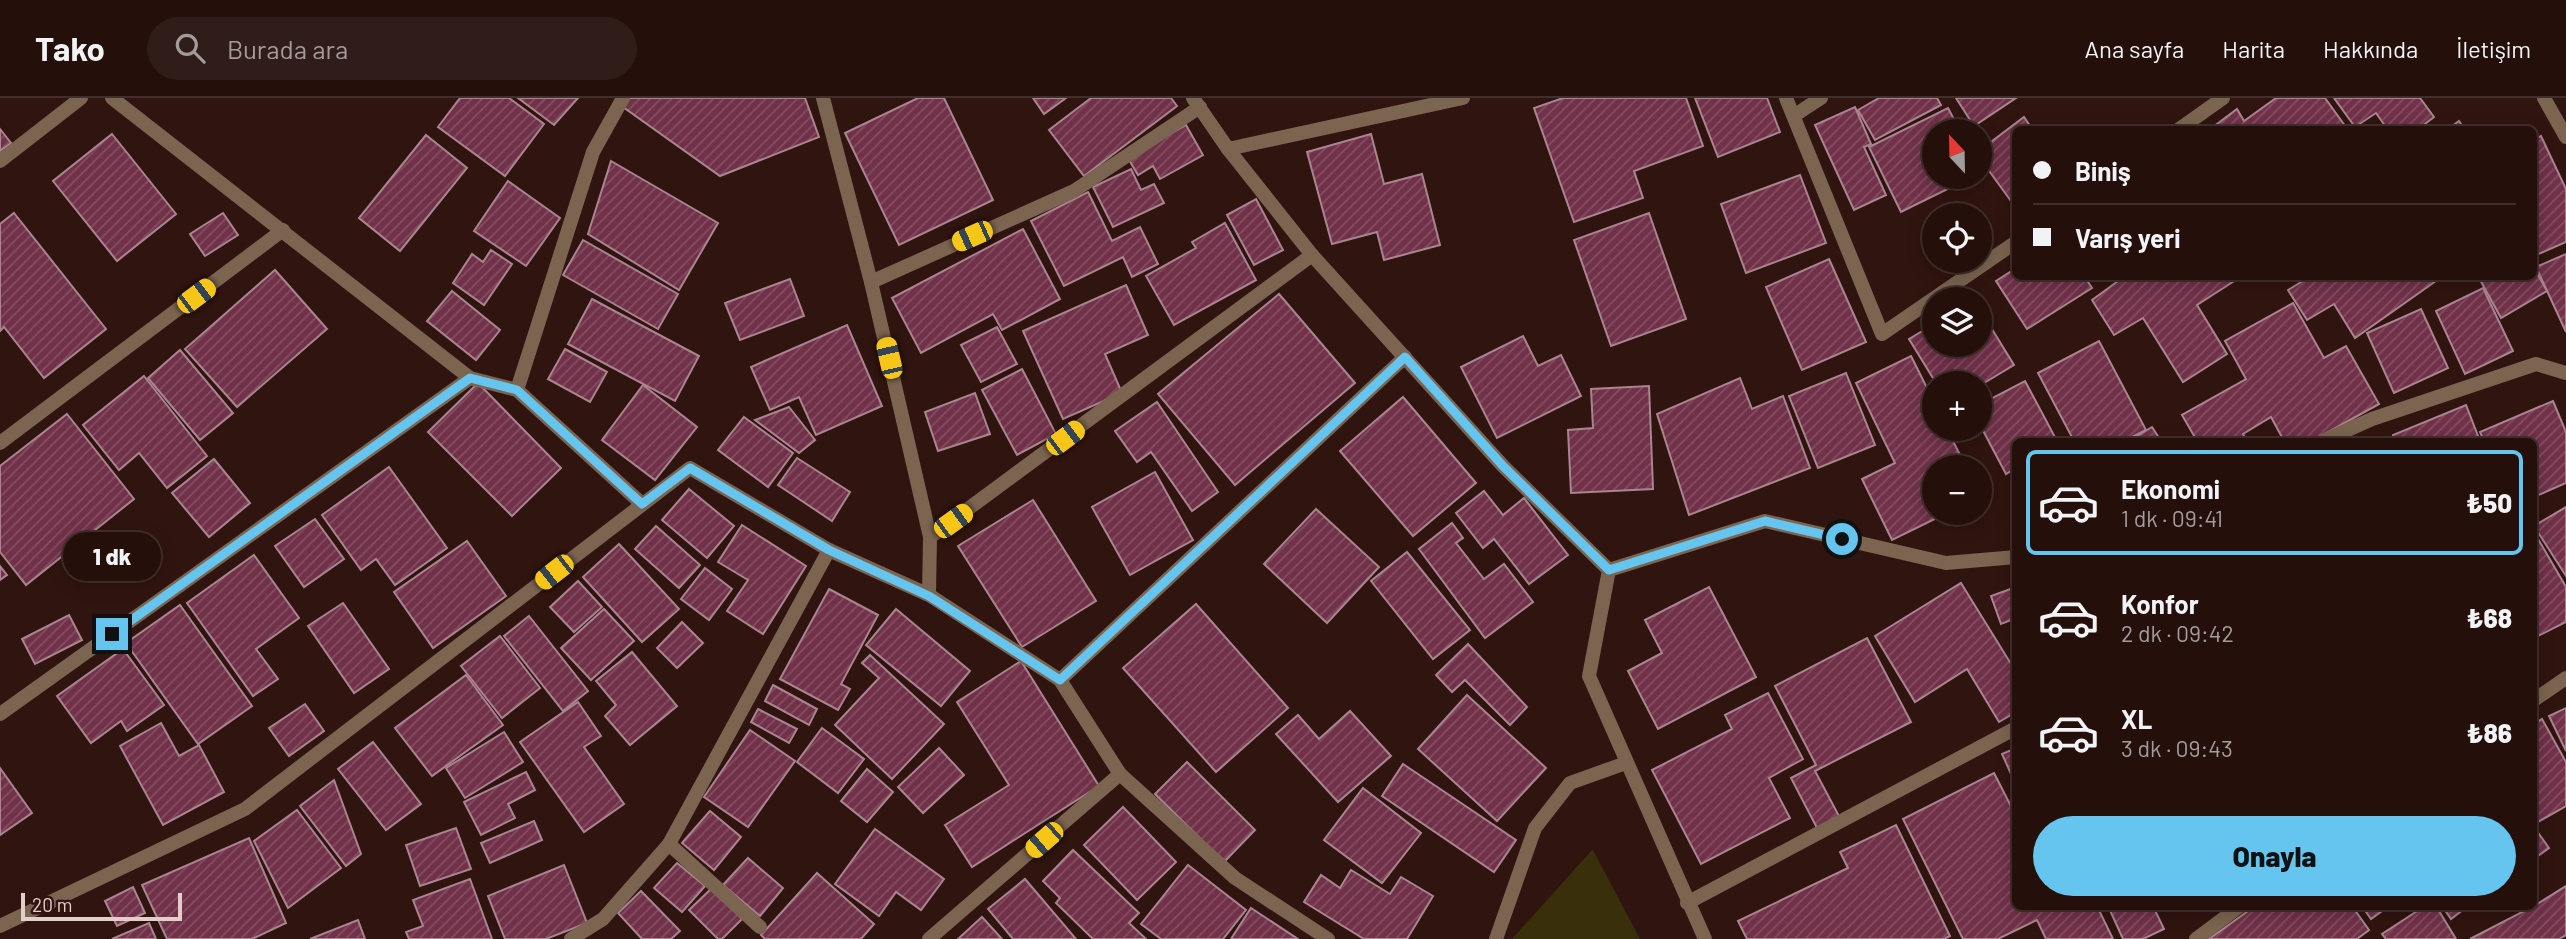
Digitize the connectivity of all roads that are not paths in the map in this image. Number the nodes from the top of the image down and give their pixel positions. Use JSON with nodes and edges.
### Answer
{"nodes":[{"id":1,"x":81,"y":98,"type":"edge"},
{"id":2,"x":112,"y":98,"type":"edge"},
{"id":3,"x":623,"y":98,"type":"edge"},
{"id":4,"x":823,"y":98,"type":"edge"},
{"id":5,"x":1463,"y":98,"type":"edge"},
{"id":6,"x":1786,"y":98,"type":"edge"},
{"id":7,"x":1821,"y":98,"type":"edge"},
{"id":8,"x":2223,"y":98,"type":"edge"},
{"id":9,"x":2544,"y":98,"type":"edge"},
{"id":10,"x":1196,"y":102,"type":"edge"},
{"id":11,"x":1796,"y":115,"type":"junction"},
{"id":12,"x":2184,"y":126,"type":"edge"},
{"id":13,"x":2566,"y":137,"type":"edge"},
{"id":14,"x":1228,"y":149,"type":"junction"},
{"id":15,"x":0,"y":161,"type":"edge"},
{"id":16,"x":283,"y":230,"type":"junction"},
{"id":17,"x":2012,"y":245,"type":"edge"},
{"id":18,"x":1312,"y":256,"type":"junction"},
{"id":19,"x":871,"y":282,"type":"junction"},
{"id":20,"x":1405,"y":357,"type":"junction"},
{"id":21,"x":2566,"y":373,"type":"edge"},
{"id":22,"x":470,"y":378,"type":"junction"},
{"id":23,"x":517,"y":390,"type":"junction"},
{"id":24,"x":2330,"y":438,"type":"edge"},
{"id":25,"x":0,"y":443,"type":"edge"},
{"id":26,"x":642,"y":504,"type":"junction"},
{"id":27,"x":930,"y":537,"type":"junction"},
{"id":28,"x":829,"y":550,"type":"junction"},
{"id":29,"x":2012,"y":557,"type":"edge"},
{"id":30,"x":1609,"y":570,"type":"junction"},
{"id":31,"x":929,"y":596,"type":"junction"},
{"id":32,"x":2566,"y":678,"type":"edge"},
{"id":33,"x":1060,"y":680,"type":"junction"},
{"id":34,"x":2537,"y":698,"type":"edge"},
{"id":35,"x":0,"y":714,"type":"edge"},
{"id":36,"x":2012,"y":730,"type":"edge"},
{"id":37,"x":1626,"y":763,"type":"junction"},
{"id":38,"x":1121,"y":774,"type":"junction"},
{"id":39,"x":669,"y":844,"type":"junction"},
{"id":40,"x":1687,"y":903,"type":"junction"},
{"id":41,"x":2235,"y":910,"type":"edge"},
{"id":42,"x":0,"y":926,"type":"edge"},
{"id":43,"x":760,"y":927,"type":"dead end"},
{"id":44,"x":571,"y":939,"type":"edge"},
{"id":45,"x":929,"y":939,"type":"edge"},
{"id":46,"x":1328,"y":939,"type":"edge"},
{"id":47,"x":1496,"y":939,"type":"edge"},
{"id":48,"x":1704,"y":939,"type":"edge"},
{"id":49,"x":2196,"y":939,"type":"edge"}],
"edges":[{"from":1,"to":15,"type":"street"},
{"from":2,"to":16,"type":"street"},
{"from":3,"to":23,"type":"street"},
{"from":4,"to":19,"type":"street"},
{"from":5,"to":14,"type":"street"},
{"from":6,"to":11,"type":"street"},
{"from":7,"to":11,"type":"street"},
{"from":8,"to":12,"type":"street"},
{"from":9,"to":13,"type":"street"},
{"from":10,"to":14,"type":"street"},
{"from":10,"to":19,"type":"street"},
{"from":11,"to":17,"type":"street"},
{"from":14,"to":18,"type":"street"},
{"from":16,"to":22,"type":"street"},
{"from":16,"to":25,"type":"street"},
{"from":18,"to":20,"type":"street"},
{"from":18,"to":27,"type":"street"},
{"from":19,"to":27,"type":"street"},
{"from":20,"to":30,"type":"street"},
{"from":20,"to":33,"type":"street"},
{"from":21,"to":24,"type":"street"},
{"from":22,"to":23,"type":"street"},
{"from":22,"to":35,"type":"street"},
{"from":23,"to":26,"type":"street"},
{"from":26,"to":28,"type":"street"},
{"from":26,"to":42,"type":"street"},
{"from":27,"to":31,"type":"street"},
{"from":28,"to":31,"type":"street"},
{"from":28,"to":39,"type":"street"},
{"from":29,"to":30,"type":"street"},
{"from":30,"to":37,"type":"street"},
{"from":31,"to":33,"type":"street"},
{"from":32,"to":34,"type":"street"},
{"from":33,"to":38,"type":"street"},
{"from":36,"to":40,"type":"street"},
{"from":37,"to":40,"type":"street"},
{"from":37,"to":47,"type":"street"},
{"from":38,"to":45,"type":"street"},
{"from":38,"to":46,"type":"street"},
{"from":39,"to":43,"type":"street"},
{"from":39,"to":44,"type":"street"},
{"from":40,"to":48,"type":"street"},
{"from":41,"to":49,"type":"street"}]}
